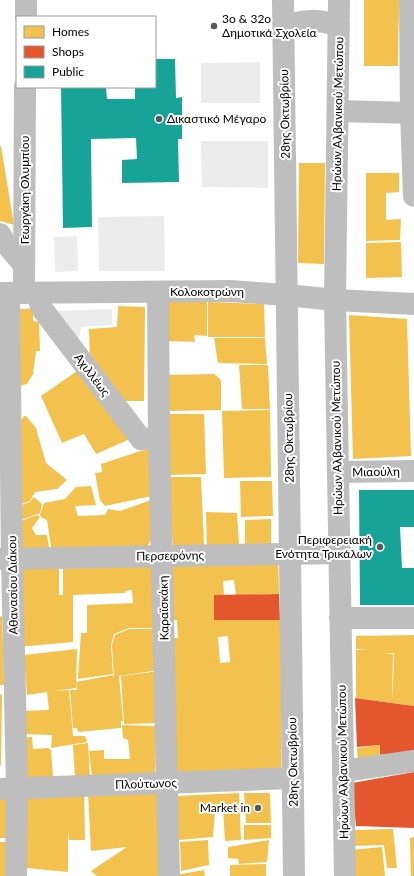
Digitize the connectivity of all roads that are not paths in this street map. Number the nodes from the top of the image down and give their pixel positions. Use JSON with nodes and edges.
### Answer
{"nodes":[{"id":1,"x":26,"y":0,"type":"edge"},
{"id":2,"x":283,"y":0,"type":"edge"},
{"id":3,"x":339,"y":0,"type":"edge"},
{"id":4,"x":410,"y":0,"type":"edge"},
{"id":5,"x":26,"y":16,"type":"edge"},
{"id":6,"x":339,"y":27,"type":"junction"},
{"id":7,"x":284,"y":29,"type":"junction"},
{"id":8,"x":25,"y":88,"type":"edge"},
{"id":9,"x":338,"y":111,"type":"junction"},
{"id":10,"x":413,"y":113,"type":"edge"},
{"id":11,"x":414,"y":196,"type":"edge"},
{"id":12,"x":0,"y":234,"type":"edge"},
{"id":13,"x":24,"y":265,"type":"junction"},
{"id":14,"x":158,"y":292,"type":"junction"},
{"id":15,"x":17,"y":293,"type":"edge"},
{"id":16,"x":287,"y":295,"type":"junction"},
{"id":17,"x":335,"y":300,"type":"junction"},
{"id":18,"x":414,"y":304,"type":"edge"},
{"id":19,"x":159,"y":438,"type":"junction"},
{"id":20,"x":414,"y":471,"type":"edge"},
{"id":21,"x":338,"y":472,"type":"junction"},
{"id":22,"x":339,"y":553,"type":"junction"},
{"id":23,"x":290,"y":554,"type":"junction"},
{"id":24,"x":163,"y":556,"type":"junction"},
{"id":25,"x":6,"y":559,"type":"edge"},
{"id":26,"x":340,"y":618,"type":"junction"},
{"id":27,"x":414,"y":618,"type":"edge"},
{"id":28,"x":8,"y":688,"type":"edge"},
{"id":29,"x":414,"y":761,"type":"edge"},
{"id":30,"x":343,"y":771,"type":"junction"},
{"id":31,"x":293,"y":778,"type":"junction"},
{"id":32,"x":167,"y":783,"type":"junction"},
{"id":33,"x":9,"y":788,"type":"edge"},
{"id":34,"x":16,"y":876,"type":"edge"},
{"id":35,"x":169,"y":876,"type":"edge"},
{"id":36,"x":294,"y":876,"type":"edge"},
{"id":37,"x":345,"y":876,"type":"edge"}],
"edges":[{"from":1,"to":5,"type":"street"},
{"from":2,"to":7,"type":"street","name":"28ης Οκτωβρίου"},
{"from":3,"to":6,"type":"street","name":"Ηρώων Αλβανικού Μετώπου"},
{"from":4,"to":10,"type":"street"},
{"from":6,"to":7,"type":"street"},
{"from":6,"to":9,"type":"street","name":"Ηρώων Αλβανικού Μετώπου"},
{"from":7,"to":16,"type":"street","name":"28ης Οκτωβρίου"},
{"from":8,"to":13,"type":"street","name":"Γεωργάκη Ολυμπίου"},
{"from":9,"to":10,"type":"street"},
{"from":9,"to":17,"type":"street","name":"Ηρώων Αλβανικού Μετώπου"},
{"from":10,"to":11,"type":"street"},
{"from":12,"to":13,"type":"street"},
{"from":13,"to":15,"type":"street","name":"Γεωργάκη Ολυμπίου"},
{"from":14,"to":15,"type":"street","name":"Κολοκοτρώνη"},
{"from":14,"to":16,"type":"street","name":"Κολοκοτρώνη"},
{"from":14,"to":19,"type":"street","name":"Καραϊσκάκη"},
{"from":15,"to":19,"type":"street","name":"Αχιλλέως"},
{"from":15,"to":25,"type":"street","name":"Αθανασίου Διάκου"},
{"from":16,"to":17,"type":"street","name":"Κολοκοτρώνη"},
{"from":16,"to":23,"type":"street","name":"28ης Οκτωβρίου"},
{"from":17,"to":18,"type":"street","name":"Κολοκοτρώνη"},
{"from":17,"to":21,"type":"street","name":"Ηρώων Αλβανικού Μετώπου"},
{"from":19,"to":24,"type":"street","name":"Καραϊσκάκη"},
{"from":20,"to":21,"type":"street","name":"Μιαούλη"},
{"from":21,"to":22,"type":"street","name":"Ηρώων Αλβανικού Μετώπου"},
{"from":22,"to":23,"type":"street","name":"Περσεφόνης"},
{"from":22,"to":26,"type":"street","name":"Ηρώων Αλβανικού Μετώπου"},
{"from":23,"to":24,"type":"street","name":"Περσεφόνης"},
{"from":23,"to":31,"type":"street","name":"28ης Οκτωβρίου"},
{"from":24,"to":25,"type":"street","name":"Περσεφόνης"},
{"from":24,"to":32,"type":"street","name":"Καραϊσκάκη"},
{"from":25,"to":28,"type":"street","name":"Αθανασίου Διάκου"},
{"from":26,"to":27,"type":"street"},
{"from":26,"to":30,"type":"street","name":"Ηρώων Αλβανικού Μετώπου"},
{"from":28,"to":33,"type":"street","name":"Αθανασίου Διάκου"},
{"from":29,"to":30,"type":"street"},
{"from":30,"to":37,"type":"street","name":"Ηρώων Αλβανικού Μετώπου"},
{"from":31,"to":32,"type":"street","name":"Πλούτωνος"},
{"from":31,"to":36,"type":"street","name":"28ης Οκτωβρίου"},
{"from":32,"to":33,"type":"street","name":"Πλούτωνος"},
{"from":32,"to":35,"type":"street","name":"Καραϊσκάκη"},
{"from":33,"to":34,"type":"street","name":"Αθανασίου Διάκου"}]}
